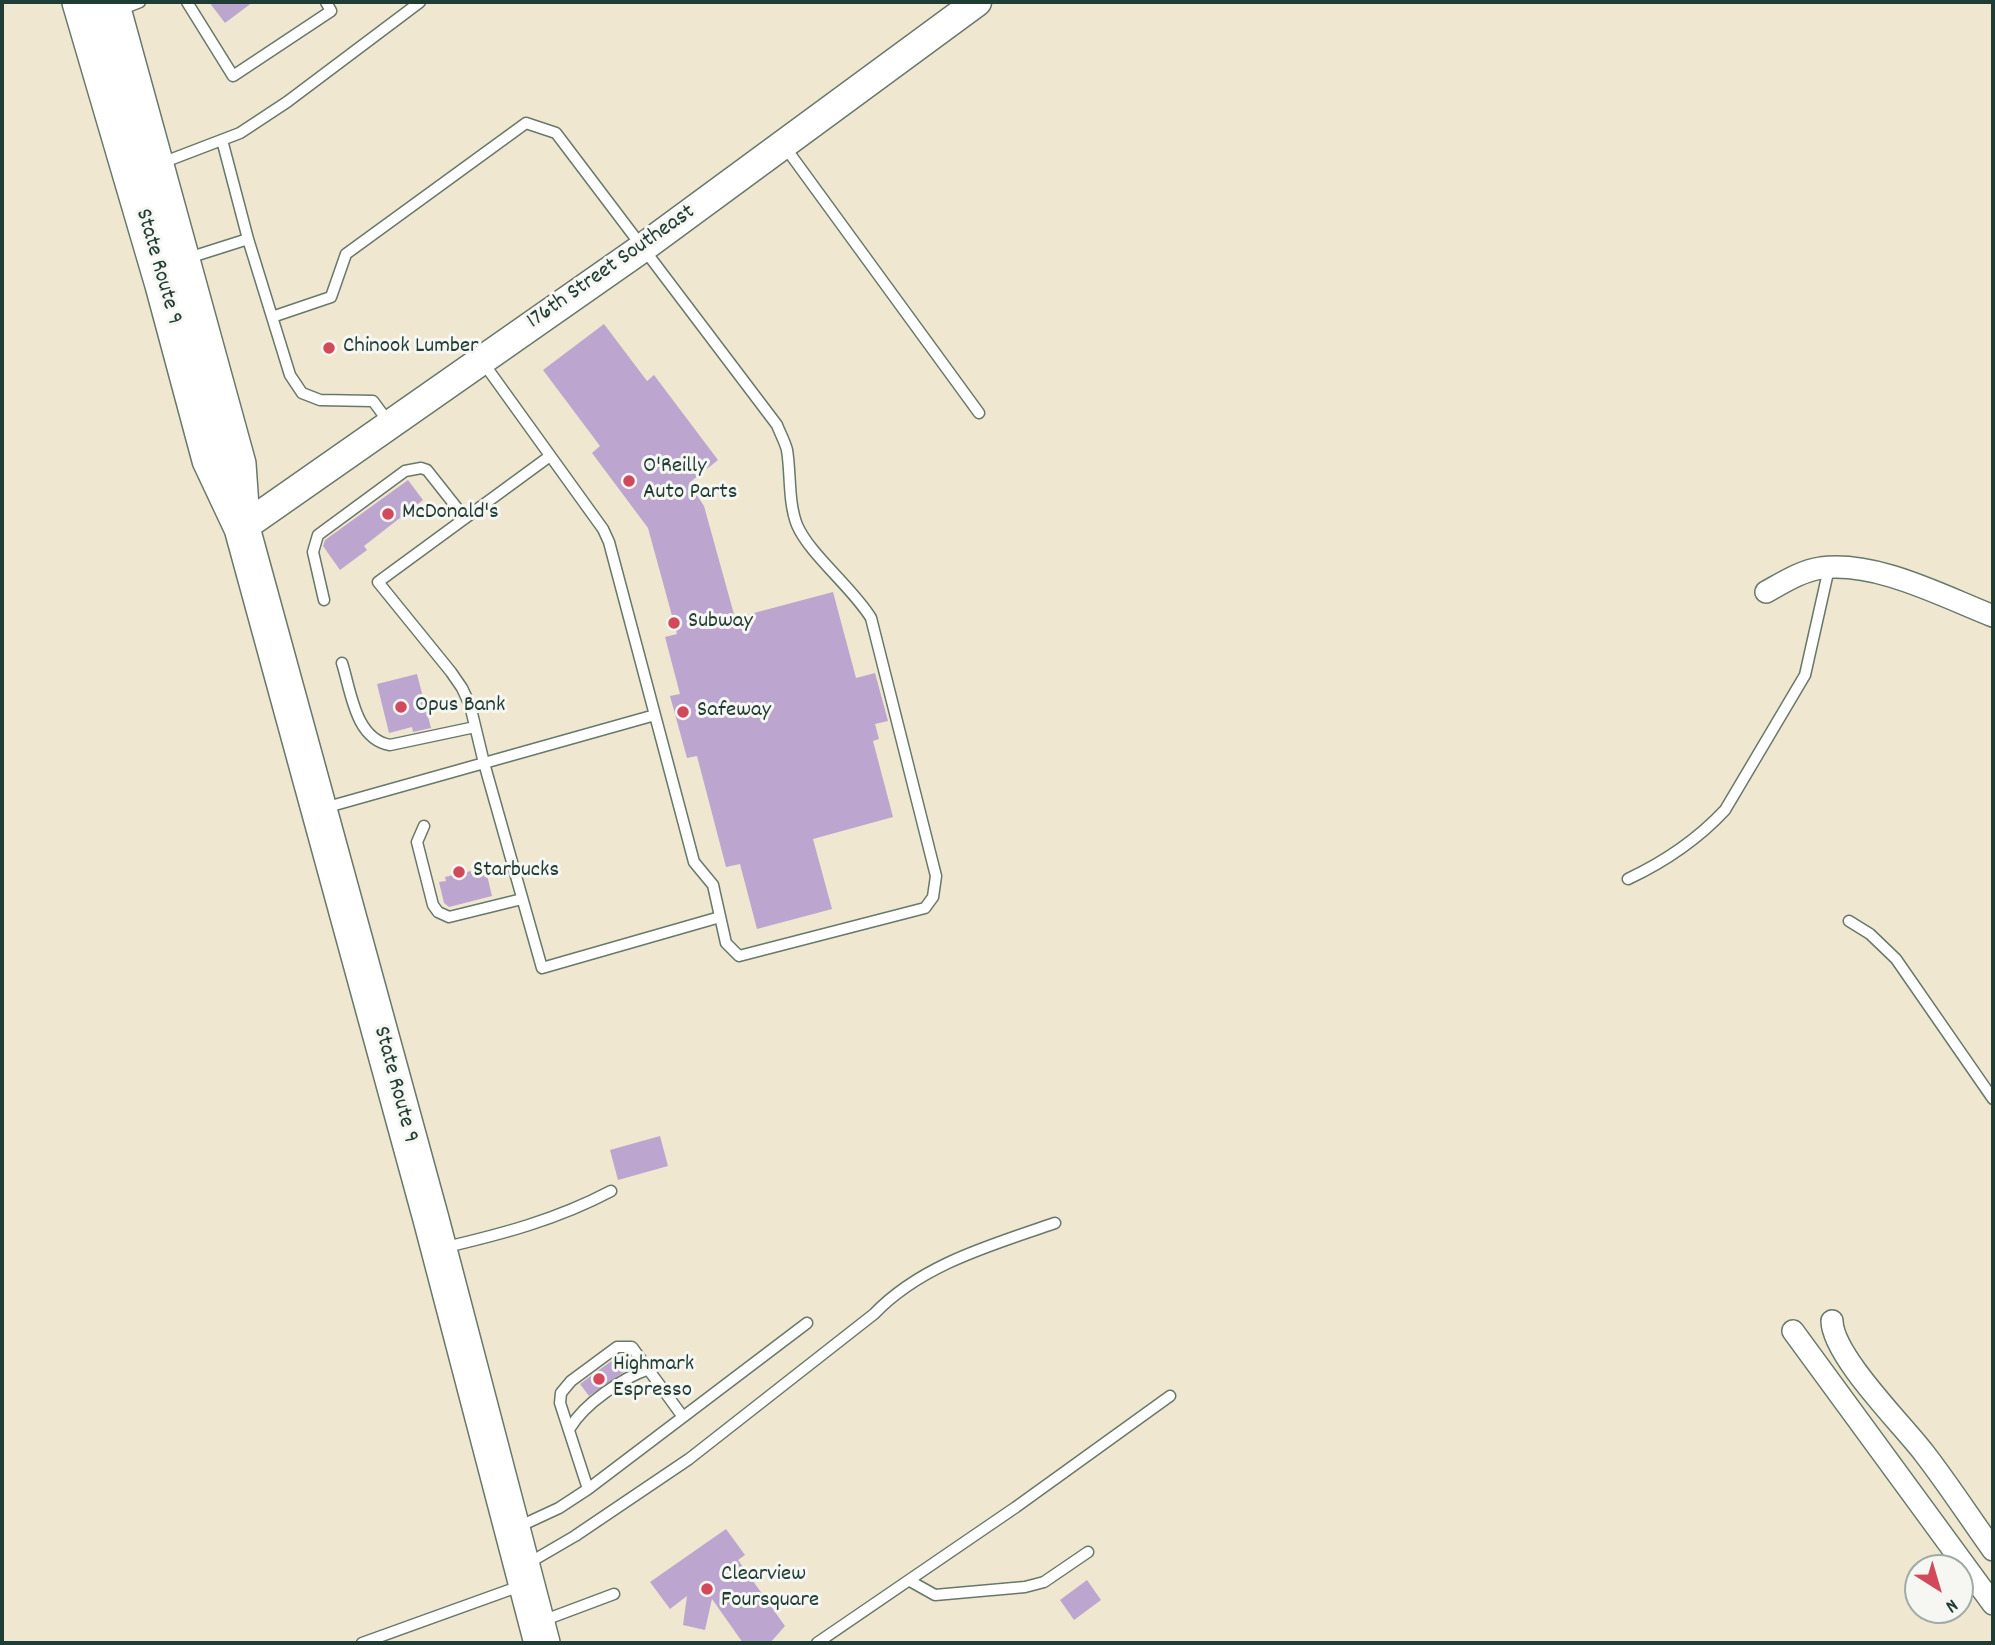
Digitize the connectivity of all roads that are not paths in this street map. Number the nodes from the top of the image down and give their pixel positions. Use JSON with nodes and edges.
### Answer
{"nodes":[{"id":1,"x":80,"y":2,"type":"edge"},
{"id":2,"x":187,"y":2,"type":"edge"},
{"id":3,"x":326,"y":2,"type":"edge"},
{"id":4,"x":420,"y":2,"type":"edge"},
{"id":5,"x":977,"y":2,"type":"edge"},
{"id":6,"x":122,"y":5,"type":"edge"},
{"id":7,"x":222,"y":140,"type":"junction"},
{"id":8,"x":783,"y":144,"type":"junction"},
{"id":9,"x":157,"y":165,"type":"junction"},
{"id":10,"x":248,"y":239,"type":"junction"},
{"id":11,"x":641,"y":249,"type":"junction"},
{"id":12,"x":182,"y":260,"type":"junction"},
{"id":13,"x":272,"y":317,"type":"junction"},
{"id":14,"x":482,"y":361,"type":"junction"},
{"id":15,"x":979,"y":413,"type":"dead end"},
{"id":16,"x":391,"y":424,"type":"junction"},
{"id":17,"x":550,"y":456,"type":"junction"},
{"id":18,"x":465,"y":518,"type":"junction"},
{"id":19,"x":242,"y":528,"type":"junction"},
{"id":20,"x":1829,"y":568,"type":"junction"},
{"id":21,"x":1766,"y":592,"type":"dead end"},
{"id":22,"x":324,"y":600,"type":"dead end"},
{"id":23,"x":1993,"y":616,"type":"edge"},
{"id":24,"x":342,"y":663,"type":"dead end"},
{"id":25,"x":655,"y":715,"type":"junction"},
{"id":26,"x":475,"y":727,"type":"junction"},
{"id":27,"x":484,"y":763,"type":"junction"},
{"id":28,"x":318,"y":810,"type":"junction"},
{"id":29,"x":424,"y":826,"type":"dead end"},
{"id":30,"x":1628,"y":879,"type":"dead end"},
{"id":31,"x":522,"y":899,"type":"junction"},
{"id":32,"x":720,"y":916,"type":"junction"},
{"id":33,"x":1849,"y":921,"type":"dead end"},
{"id":34,"x":1993,"y":1099,"type":"edge"},
{"id":35,"x":611,"y":1191,"type":"dead end"},
{"id":36,"x":1055,"y":1223,"type":"dead end"},
{"id":37,"x":438,"y":1248,"type":"junction"},
{"id":38,"x":1832,"y":1321,"type":"dead end"},
{"id":39,"x":807,"y":1324,"type":"dead end"},
{"id":40,"x":1793,"y":1331,"type":"dead end"},
{"id":41,"x":649,"y":1369,"type":"junction"},
{"id":42,"x":1170,"y":1396,"type":"dead end"},
{"id":43,"x":683,"y":1417,"type":"junction"},
{"id":44,"x":570,"y":1428,"type":"junction"},
{"id":45,"x":588,"y":1489,"type":"junction"},
{"id":46,"x":512,"y":1530,"type":"junction"},
{"id":47,"x":1993,"y":1550,"type":"edge"},
{"id":48,"x":1088,"y":1552,"type":"dead end"},
{"id":49,"x":524,"y":1576,"type":"junction"},
{"id":50,"x":910,"y":1581,"type":"junction"},
{"id":51,"x":614,"y":1594,"type":"dead end"},
{"id":52,"x":1993,"y":1605,"type":"edge"},
{"id":53,"x":539,"y":1633,"type":"edge"},
{"id":54,"x":362,"y":1643,"type":"edge"},
{"id":55,"x":817,"y":1643,"type":"edge"}],
"edges":[{"from":1,"to":19,"type":"main road","name":"State Route 9"},
{"from":2,"to":3,"type":"lane"},
{"from":4,"to":7,"type":"lane"},
{"from":5,"to":8,"type":"street","name":"176th Street Southeast"},
{"from":6,"to":9,"type":"main road","name":"State Route 9"},
{"from":7,"to":9,"type":"lane"},
{"from":7,"to":10,"type":"lane"},
{"from":8,"to":11,"type":"street","name":"176th Street Southeast"},
{"from":8,"to":15,"type":"lane"},
{"from":9,"to":12,"type":"main road","name":"State Route 9"},
{"from":10,"to":12,"type":"lane"},
{"from":10,"to":13,"type":"lane"},
{"from":11,"to":13,"type":"lane"},
{"from":11,"to":14,"type":"street","name":"176th Street Southeast"},
{"from":11,"to":32,"type":"lane"},
{"from":12,"to":19,"type":"main road","name":"State Route 9"},
{"from":13,"to":16,"type":"lane"},
{"from":14,"to":16,"type":"street","name":"176th Street Southeast"},
{"from":14,"to":17,"type":"lane"},
{"from":16,"to":19,"type":"street","name":"176th Street Southeast"},
{"from":17,"to":18,"type":"lane"},
{"from":17,"to":25,"type":"lane"},
{"from":18,"to":22,"type":"lane"},
{"from":18,"to":26,"type":"lane"},
{"from":19,"to":28,"type":"main road","name":"State Route 9"},
{"from":20,"to":21,"type":"street"},
{"from":20,"to":23,"type":"street"},
{"from":20,"to":30,"type":"lane"},
{"from":24,"to":26,"type":"lane"},
{"from":25,"to":27,"type":"lane"},
{"from":25,"to":32,"type":"lane"},
{"from":26,"to":27,"type":"lane"},
{"from":27,"to":28,"type":"lane"},
{"from":27,"to":31,"type":"lane"},
{"from":28,"to":37,"type":"main road","name":"State Route 9"},
{"from":29,"to":31,"type":"lane"},
{"from":31,"to":32,"type":"lane"},
{"from":33,"to":34,"type":"lane"},
{"from":35,"to":37,"type":"lane"},
{"from":36,"to":49,"type":"lane"},
{"from":37,"to":46,"type":"main road","name":"State Route 9"},
{"from":38,"to":47,"type":"street"},
{"from":39,"to":43,"type":"lane"},
{"from":40,"to":52,"type":"street"},
{"from":41,"to":43,"type":"lane"},
{"from":41,"to":44,"type":"lane"},
{"from":41,"to":44,"type":"lane"},
{"from":42,"to":50,"type":"lane"},
{"from":43,"to":45,"type":"lane"},
{"from":44,"to":45,"type":"lane"},
{"from":45,"to":46,"type":"lane"},
{"from":46,"to":49,"type":"main road","name":"State Route 9"},
{"from":48,"to":50,"type":"lane"},
{"from":49,"to":53,"type":"main road","name":"State Route 9"},
{"from":49,"to":54,"type":"lane"},
{"from":50,"to":55,"type":"lane"},
{"from":51,"to":53,"type":"lane"}]}
